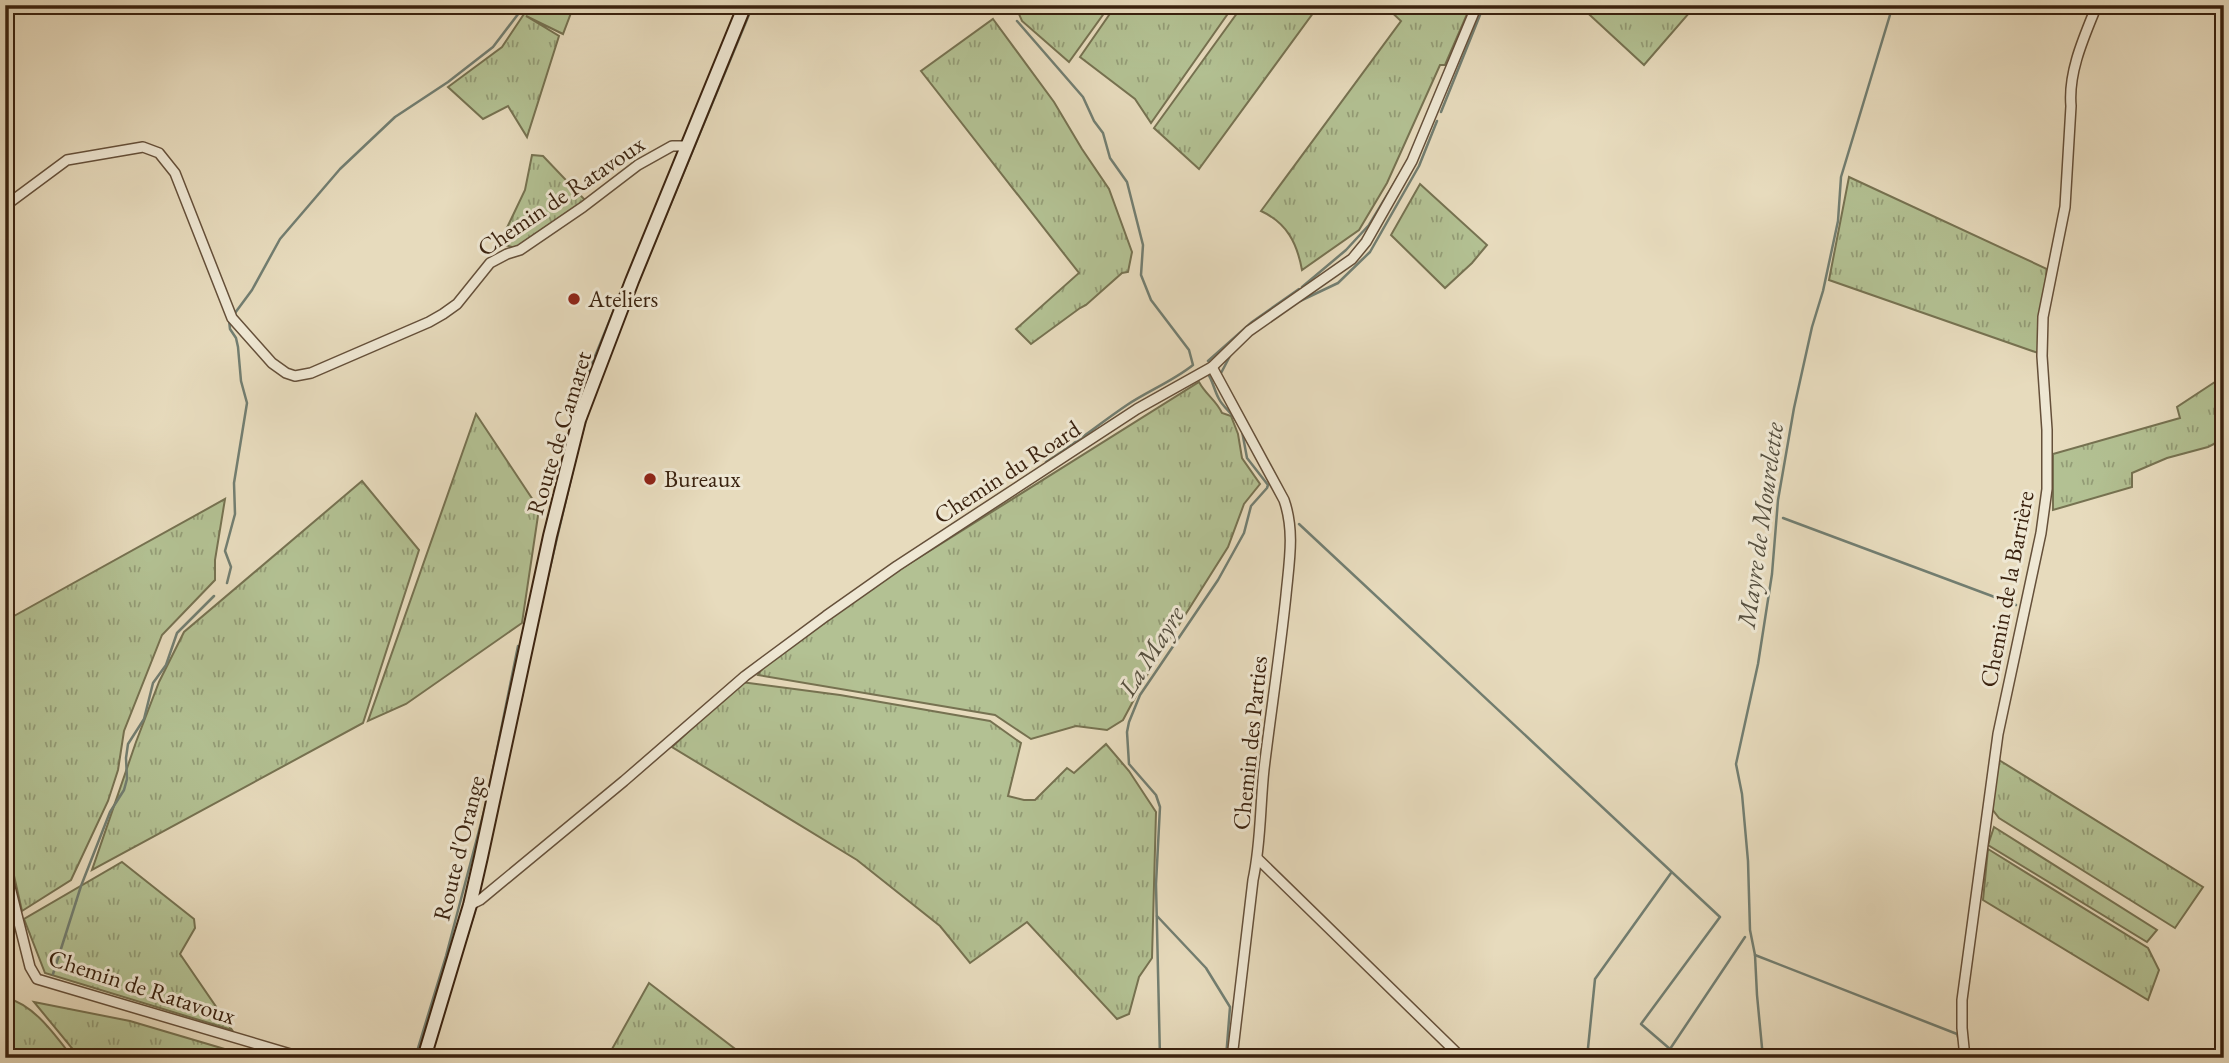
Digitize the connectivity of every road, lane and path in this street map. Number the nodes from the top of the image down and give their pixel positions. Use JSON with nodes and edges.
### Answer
{"nodes":[{"id":1,"x":745,"y":5,"type":"edge"},
{"id":2,"x":1477,"y":5,"type":"edge"},
{"id":3,"x":2097,"y":5,"type":"edge"},
{"id":4,"x":688,"y":146,"type":"junction"},
{"id":5,"x":5,"y":206,"type":"edge"},
{"id":6,"x":1212,"y":367,"type":"junction"},
{"id":7,"x":526,"y":645,"type":"joint"},
{"id":8,"x":1258,"y":859,"type":"junction"},
{"id":9,"x":5,"y":867,"type":"edge"},
{"id":10,"x":470,"y":905,"type":"junction"},
{"id":11,"x":304,"y":1058,"type":"edge"},
{"id":12,"x":424,"y":1058,"type":"edge"},
{"id":13,"x":1232,"y":1058,"type":"edge"},
{"id":14,"x":1462,"y":1058,"type":"edge"},
{"id":15,"x":1965,"y":1058,"type":"edge"}],
"edges":[{"from":1,"to":4,"type":"main road","name":"Route de Camaret"},
{"from":2,"to":6,"type":"street","name":"Chemin du Roard"},
{"from":3,"to":15,"type":"street","name":"Chemin de la Barrière"},
{"from":4,"to":5,"type":"street","name":"Chemin de Ratavoux"},
{"from":4,"to":7,"type":"main road","name":"Route de Camaret"},
{"from":6,"to":8,"type":"street","name":"Chemin des Parties"},
{"from":6,"to":10,"type":"street","name":"Chemin du Roard"},
{"from":7,"to":10,"type":"main road","name":"Route d'Orange"},
{"from":8,"to":13,"type":"street"},
{"from":8,"to":14,"type":"street","name":"Chemin des Parties"},
{"from":9,"to":11,"type":"street","name":"Chemin de Ratavoux"},
{"from":10,"to":12,"type":"main road","name":"Route d'Orange"}]}
